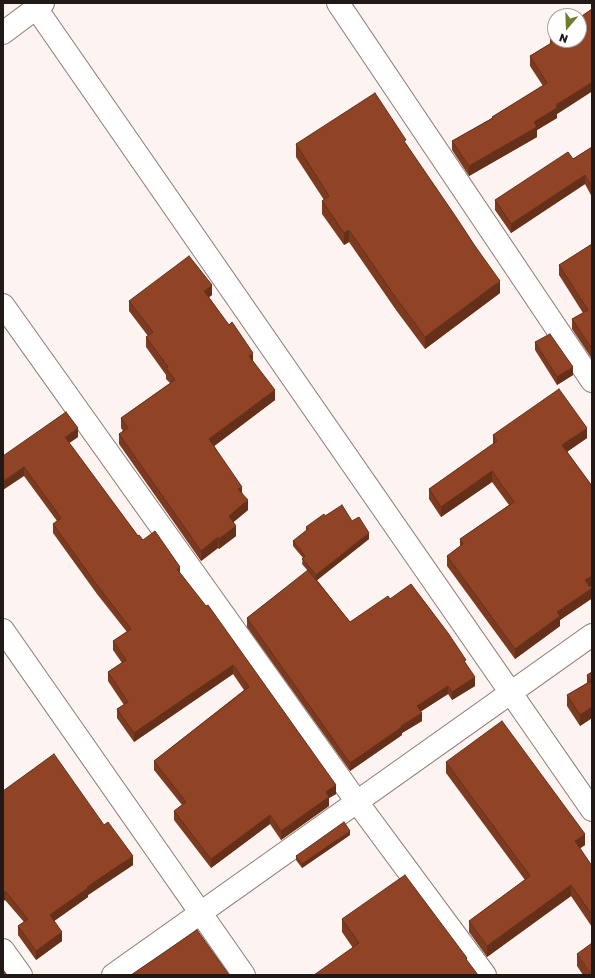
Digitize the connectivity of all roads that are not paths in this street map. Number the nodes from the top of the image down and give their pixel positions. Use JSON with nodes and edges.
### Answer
{"nodes":[{"id":1,"x":338,"y":3,"type":"edge"},
{"id":2,"x":40,"y":6,"type":"edge"},
{"id":3,"x":3,"y":33,"type":"edge"},
{"id":4,"x":3,"y":305,"type":"edge"},
{"id":5,"x":592,"y":380,"type":"edge"},
{"id":6,"x":3,"y":630,"type":"edge"},
{"id":7,"x":592,"y":635,"type":"edge"},
{"id":8,"x":511,"y":692,"type":"junction"},
{"id":9,"x":357,"y":802,"type":"junction"},
{"id":10,"x":592,"y":810,"type":"edge"},
{"id":11,"x":202,"y":912,"type":"junction"},
{"id":12,"x":3,"y":950,"type":"edge"},
{"id":13,"x":21,"y":975,"type":"edge"},
{"id":14,"x":113,"y":975,"type":"edge"},
{"id":15,"x":244,"y":975,"type":"edge"},
{"id":16,"x":485,"y":975,"type":"edge"}],
"edges":[{"from":1,"to":5,"type":"street"},
{"from":2,"to":3,"type":"street"},
{"from":2,"to":8,"type":"street"},
{"from":4,"to":9,"type":"street"},
{"from":6,"to":11,"type":"street"},
{"from":7,"to":8,"type":"street"},
{"from":8,"to":9,"type":"street"},
{"from":8,"to":10,"type":"street"},
{"from":9,"to":11,"type":"street"},
{"from":9,"to":16,"type":"street"},
{"from":11,"to":14,"type":"street"},
{"from":11,"to":15,"type":"street"},
{"from":12,"to":13,"type":"street"}]}
